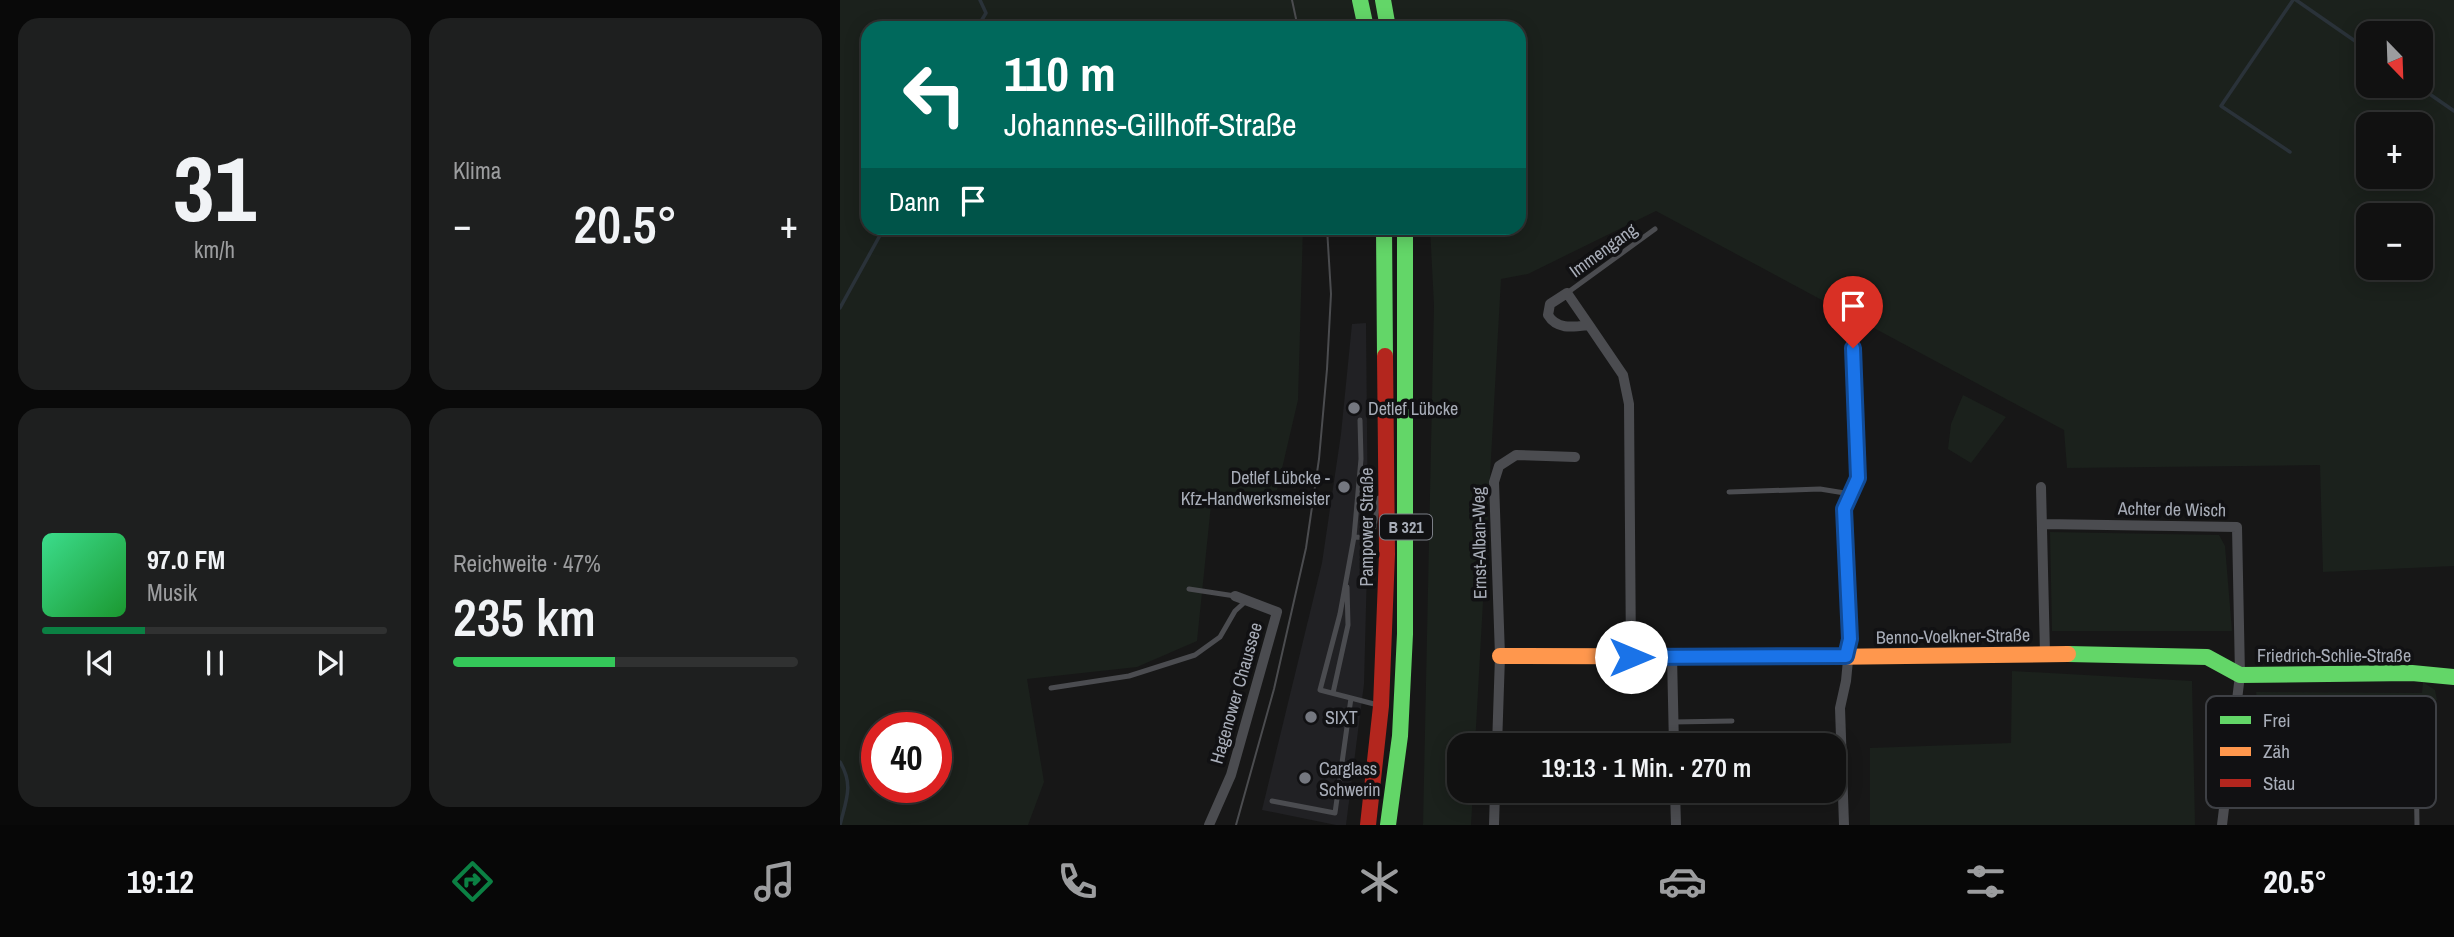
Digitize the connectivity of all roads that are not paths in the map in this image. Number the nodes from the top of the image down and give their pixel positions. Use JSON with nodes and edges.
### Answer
{"nodes":[{"id":1,"x":1360,"y":0,"type":"edge"},
{"id":2,"x":1383,"y":0,"type":"edge"},
{"id":3,"x":1364,"y":21,"type":"edge"},
{"id":4,"x":1387,"y":21,"type":"edge"},
{"id":5,"x":1655,"y":229,"type":"dead end"},
{"id":6,"x":1384,"y":235,"type":"edge"},
{"id":7,"x":1405,"y":235,"type":"edge"},
{"id":8,"x":1567,"y":293,"type":"junction"},
{"id":9,"x":1589,"y":325,"type":"junction"},
{"id":10,"x":1853,"y":348,"type":"dead end"},
{"id":11,"x":1360,"y":420,"type":"dead end"},
{"id":12,"x":1574,"y":457,"type":"dead end"},
{"id":13,"x":1386,"y":461,"type":"junction"},
{"id":14,"x":2041,"y":487,"type":"dead end"},
{"id":15,"x":1729,"y":492,"type":"dead end"},
{"id":16,"x":1851,"y":494,"type":"junction"},
{"id":17,"x":2042,"y":524,"type":"junction"},
{"id":18,"x":1354,"y":537,"type":"junction"},
{"id":19,"x":1347,"y":573,"type":"junction"},
{"id":20,"x":1189,"y":589,"type":"dead end"},
{"id":21,"x":1241,"y":598,"type":"junction"},
{"id":22,"x":2045,"y":654,"type":"junction"},
{"id":23,"x":1500,"y":656,"type":"junction"},
{"id":24,"x":1672,"y":656,"type":"junction"},
{"id":25,"x":1846,"y":656,"type":"junction"},
{"id":26,"x":1631,"y":657,"type":"junction"},
{"id":27,"x":2240,"y":675,"type":"junction"},
{"id":28,"x":2454,"y":677,"type":"edge"},
{"id":29,"x":1051,"y":688,"type":"dead end"},
{"id":30,"x":1333,"y":693,"type":"junction"},
{"id":31,"x":2237,"y":696,"type":"edge"},
{"id":32,"x":1351,"y":698,"type":"junction"},
{"id":33,"x":1381,"y":706,"type":"junction"},
{"id":34,"x":1732,"y":721,"type":"dead end"},
{"id":35,"x":1673,"y":722,"type":"junction"},
{"id":36,"x":1497,"y":733,"type":"edge"},
{"id":37,"x":1673,"y":733,"type":"edge"},
{"id":38,"x":1272,"y":801,"type":"dead end"},
{"id":39,"x":1495,"y":803,"type":"edge"},
{"id":40,"x":1675,"y":803,"type":"edge"},
{"id":41,"x":1209,"y":825,"type":"edge"},
{"id":42,"x":1368,"y":825,"type":"edge"},
{"id":43,"x":1388,"y":825,"type":"edge"},
{"id":44,"x":1494,"y":825,"type":"edge"},
{"id":45,"x":1676,"y":825,"type":"edge"},
{"id":46,"x":1844,"y":825,"type":"edge"}],
"edges":[{"from":1,"to":3,"type":"main road"},
{"from":2,"to":4,"type":"main road"},
{"from":5,"to":8,"type":"lane","name":"Immengang"},
{"from":6,"to":13,"type":"main road","name":"Pampower Straße","number":"B 321"},
{"from":7,"to":43,"type":"main road","number":"B 321"},
{"from":8,"to":9,"type":"street"},
{"from":8,"to":9,"type":"street"},
{"from":9,"to":26,"type":"street"},
{"from":10,"to":16,"type":"street"},
{"from":11,"to":18,"type":"lane"},
{"from":12,"to":23,"type":"street","name":"Ernst-Alban-Weg"},
{"from":13,"to":18,"type":"lane"},
{"from":13,"to":33,"type":"main road","name":"Pampower Straße","number":"B 321"},
{"from":14,"to":17,"type":"street"},
{"from":15,"to":16,"type":"lane"},
{"from":16,"to":25,"type":"street"},
{"from":17,"to":22,"type":"street"},
{"from":17,"to":27,"type":"street","name":"Achter de Wisch"},
{"from":18,"to":19,"type":"lane"},
{"from":19,"to":30,"type":"lane"},
{"from":19,"to":30,"type":"lane"},
{"from":20,"to":21,"type":"lane"},
{"from":21,"to":29,"type":"lane"},
{"from":21,"to":41,"type":"street","name":"Hagenower Chaussee"},
{"from":22,"to":25,"type":"main road","name":"Benno-Voelkner-Straße"},
{"from":22,"to":27,"type":"main road","name":"Benno-Voelkner-Straße"},
{"from":23,"to":26,"type":"main road","name":"Benno-Voelkner-Straße"},
{"from":23,"to":36,"type":"street"},
{"from":24,"to":25,"type":"main road","name":"Benno-Voelkner-Straße"},
{"from":24,"to":26,"type":"main road","name":"Benno-Voelkner-Straße"},
{"from":24,"to":35,"type":"street"},
{"from":25,"to":46,"type":"street"},
{"from":27,"to":28,"type":"main road","name":"Friedrich-Schlie-Straße"},
{"from":27,"to":31,"type":"street","name":"Friedrich-Schlie-Straße"},
{"from":30,"to":32,"type":"lane"},
{"from":32,"to":33,"type":"lane"},
{"from":32,"to":38,"type":"lane"},
{"from":33,"to":42,"type":"main road","name":"Pampower Straße","number":"B 321"},
{"from":34,"to":35,"type":"lane"},
{"from":35,"to":37,"type":"street"},
{"from":39,"to":44,"type":"street"},
{"from":40,"to":45,"type":"street"}]}
